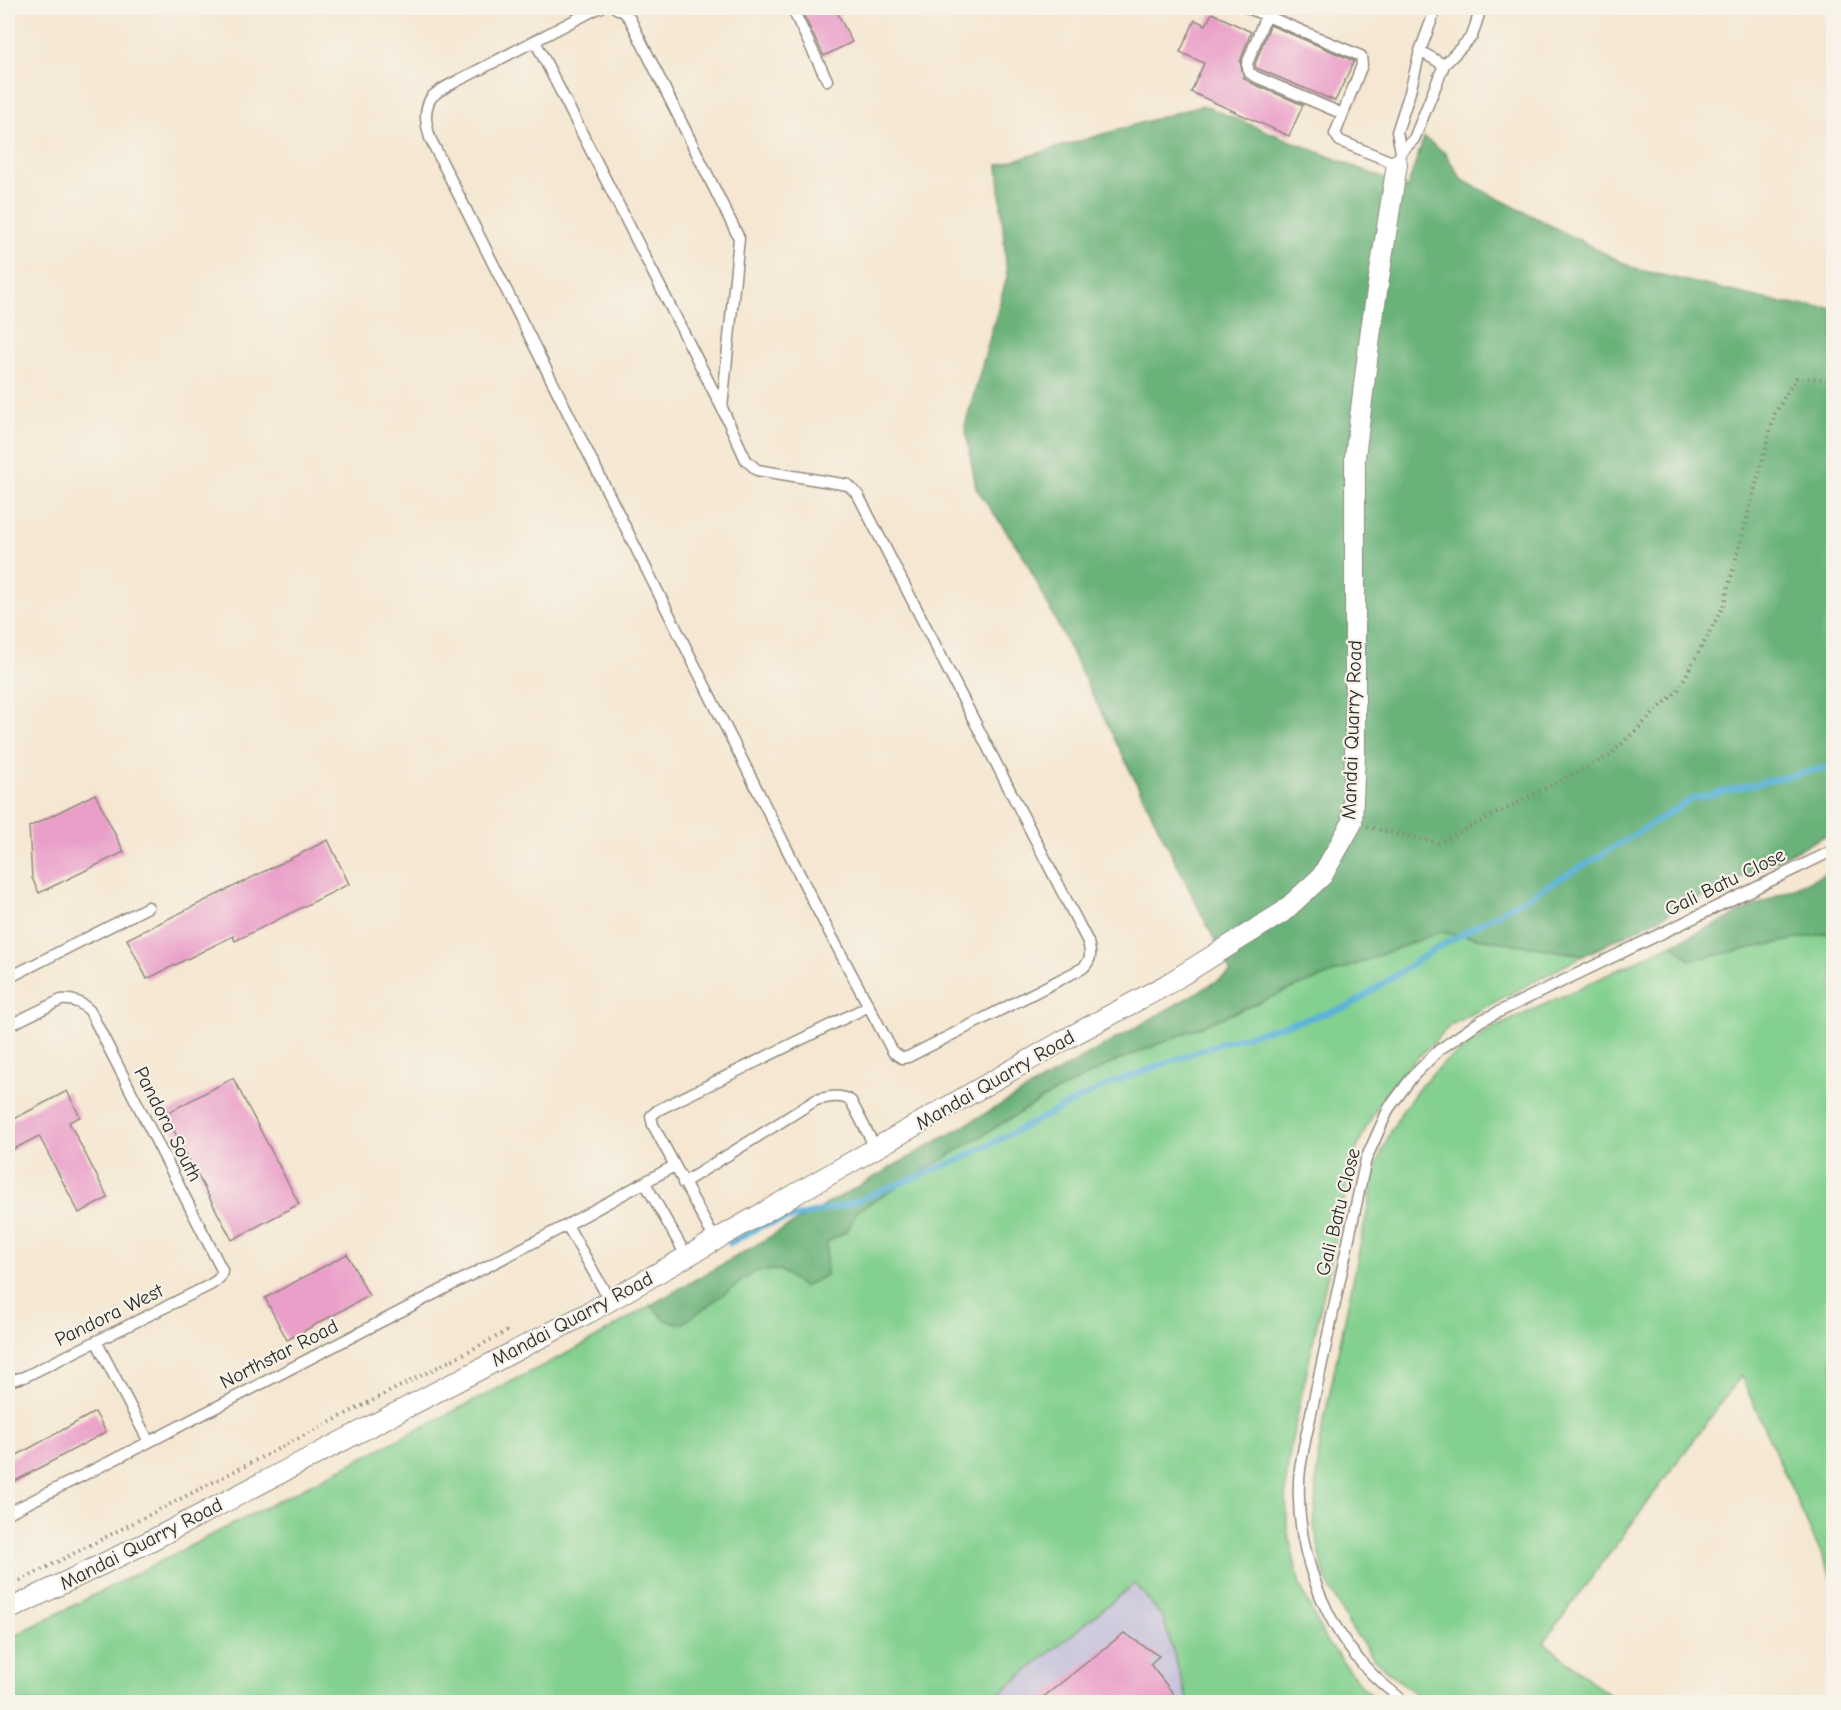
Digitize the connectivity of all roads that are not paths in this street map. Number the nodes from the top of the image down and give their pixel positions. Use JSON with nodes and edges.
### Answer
{"nodes":[{"id":1,"x":600,"y":8,"type":"edge"},
{"id":2,"x":616,"y":8,"type":"edge"},
{"id":3,"x":792,"y":8,"type":"edge"},
{"id":4,"x":1248,"y":8,"type":"edge"},
{"id":5,"x":1436,"y":8,"type":"edge"},
{"id":6,"x":1480,"y":8,"type":"edge"},
{"id":7,"x":1266,"y":15,"type":"junction"},
{"id":8,"x":535,"y":41,"type":"junction"},
{"id":9,"x":1420,"y":51,"type":"junction"},
{"id":10,"x":1444,"y":65,"type":"junction"},
{"id":11,"x":827,"y":80,"type":"dead end"},
{"id":12,"x":1343,"y":114,"type":"junction"},
{"id":13,"x":1399,"y":158,"type":"junction"},
{"id":14,"x":722,"y":408,"type":"junction"},
{"id":15,"x":1833,"y":850,"type":"edge"},
{"id":16,"x":148,"y":907,"type":"dead end"},
{"id":17,"x":8,"y":978,"type":"edge"},
{"id":18,"x":869,"y":1006,"type":"junction"},
{"id":19,"x":8,"y":1026,"type":"edge"},
{"id":20,"x":876,"y":1149,"type":"junction"},
{"id":21,"x":674,"y":1166,"type":"junction"},
{"id":22,"x":645,"y":1183,"type":"junction"},
{"id":23,"x":683,"y":1183,"type":"junction"},
{"id":24,"x":567,"y":1225,"type":"junction"},
{"id":25,"x":715,"y":1240,"type":"junction"},
{"id":26,"x":687,"y":1257,"type":"junction"},
{"id":27,"x":222,"y":1275,"type":"joint"},
{"id":28,"x":610,"y":1301,"type":"junction"},
{"id":29,"x":96,"y":1341,"type":"junction"},
{"id":30,"x":8,"y":1382,"type":"edge"},
{"id":31,"x":149,"y":1442,"type":"junction"},
{"id":32,"x":8,"y":1513,"type":"edge"},
{"id":33,"x":8,"y":1610,"type":"edge"},
{"id":34,"x":1404,"y":1702,"type":"edge"}],
"edges":[{"from":1,"to":8,"type":"lane"},
{"from":2,"to":14,"type":"lane"},
{"from":3,"to":11,"type":"lane"},
{"from":4,"to":7,"type":"lane"},
{"from":5,"to":9,"type":"lane","name":"Mandai Quarry Road"},
{"from":6,"to":10,"type":"lane","name":"Mandai Quarry Road"},
{"from":7,"to":12,"type":"lane"},
{"from":7,"to":12,"type":"lane"},
{"from":8,"to":14,"type":"lane"},
{"from":8,"to":18,"type":"lane"},
{"from":9,"to":10,"type":"lane"},
{"from":9,"to":13,"type":"lane","name":"Mandai Quarry Road"},
{"from":10,"to":13,"type":"lane","name":"Mandai Quarry Road"},
{"from":12,"to":13,"type":"lane"},
{"from":13,"to":20,"type":"street","name":"Mandai Quarry Road"},
{"from":14,"to":18,"type":"lane"},
{"from":15,"to":34,"type":"lane","name":"Gali Batu Close"},
{"from":16,"to":17,"type":"lane"},
{"from":18,"to":21,"type":"lane"},
{"from":19,"to":27,"type":"lane","name":"Pandora South"},
{"from":20,"to":23,"type":"lane"},
{"from":20,"to":25,"type":"street","name":"Mandai Quarry Road"},
{"from":21,"to":22,"type":"lane","name":"Northstar Road"},
{"from":21,"to":23,"type":"lane"},
{"from":22,"to":24,"type":"lane","name":"Northstar Road"},
{"from":22,"to":26,"type":"lane"},
{"from":23,"to":25,"type":"lane"},
{"from":24,"to":28,"type":"lane"},
{"from":24,"to":31,"type":"lane","name":"Northstar Road"},
{"from":25,"to":26,"type":"street","name":"Mandai Quarry Road"},
{"from":26,"to":28,"type":"street","name":"Mandai Quarry Road"},
{"from":27,"to":29,"type":"lane","name":"Pandora West"},
{"from":28,"to":33,"type":"street","name":"Mandai Quarry Road"},
{"from":29,"to":30,"type":"lane","name":"Pandora West"},
{"from":29,"to":31,"type":"lane"},
{"from":31,"to":32,"type":"lane","name":"Northstar Road"}]}
